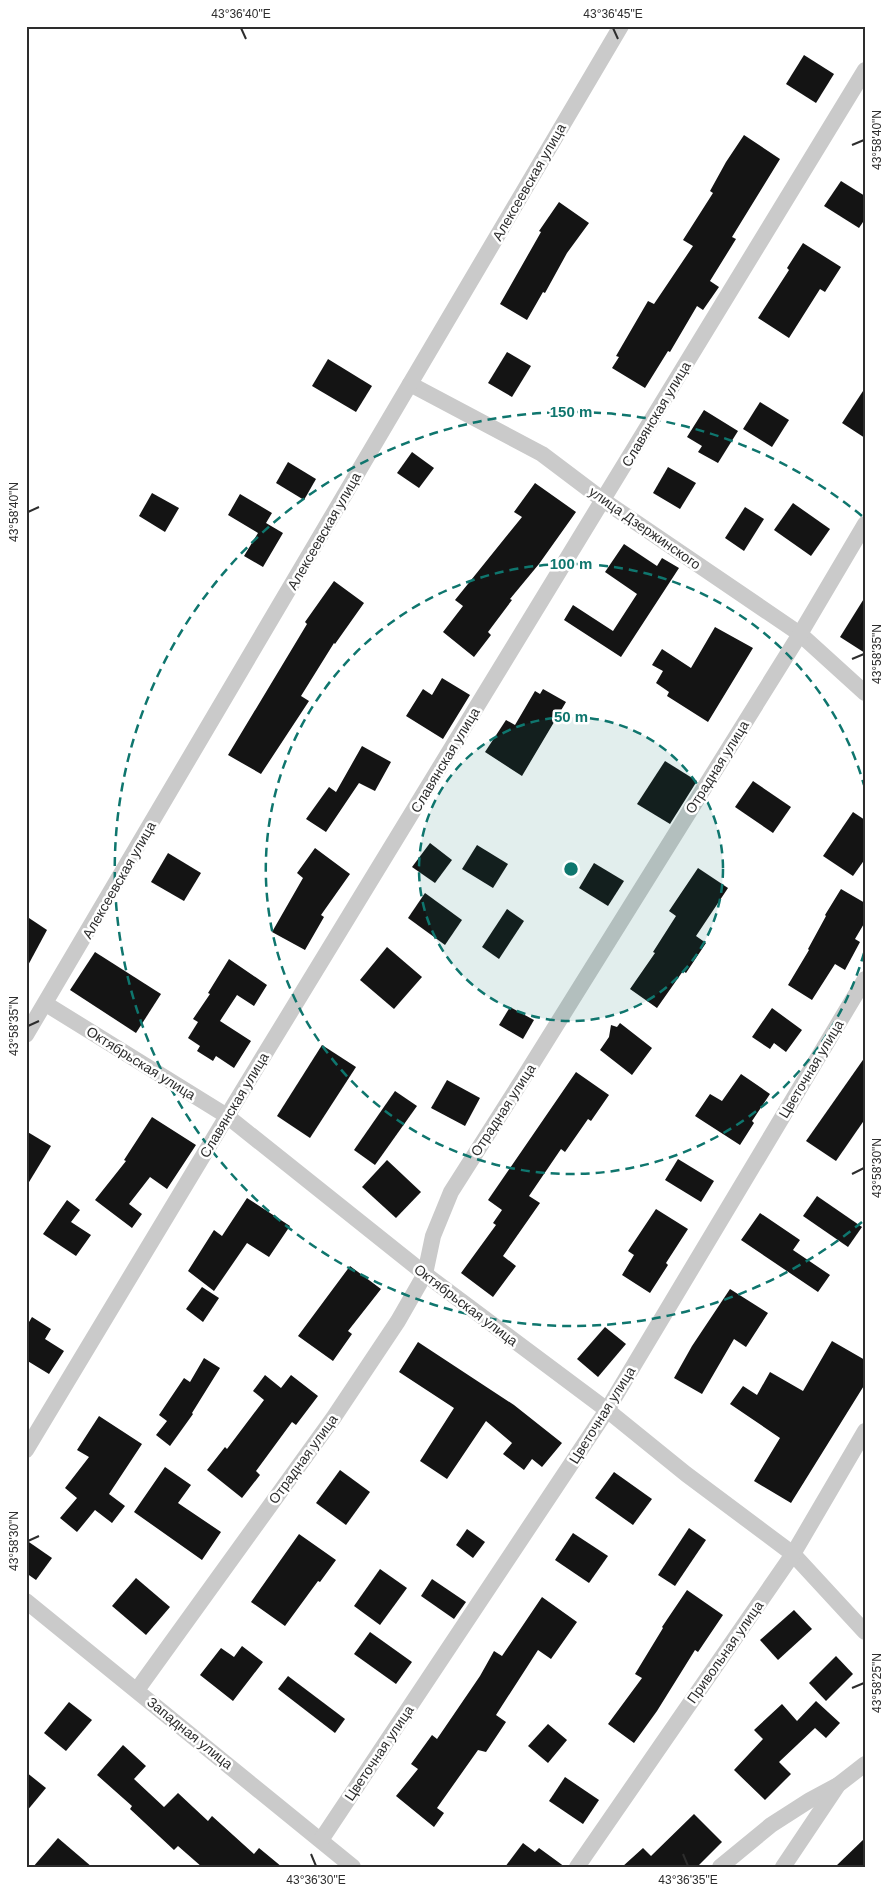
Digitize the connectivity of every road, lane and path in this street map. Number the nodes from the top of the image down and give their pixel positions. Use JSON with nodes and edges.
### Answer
{"nodes":[{"id":1,"x":621,"y":26,"type":"edge"},
{"id":2,"x":865,"y":70,"type":"edge"},
{"id":3,"x":410,"y":384,"type":"junction"},
{"id":4,"x":603,"y":500,"type":"junction"},
{"id":5,"x":865,"y":524,"type":"edge"},
{"id":6,"x":800,"y":634,"type":"junction"},
{"id":7,"x":865,"y":693,"type":"edge"},
{"id":8,"x":865,"y":980,"type":"edge"},
{"id":9,"x":46,"y":1004,"type":"junction"},
{"id":10,"x":26,"y":1035,"type":"edge"},
{"id":11,"x":227,"y":1116,"type":"junction"},
{"id":12,"x":425,"y":1274,"type":"junction"},
{"id":13,"x":608,"y":1410,"type":"junction"},
{"id":14,"x":865,"y":1431,"type":"edge"},
{"id":15,"x":26,"y":1450,"type":"edge"},
{"id":16,"x":792,"y":1554,"type":"junction"},
{"id":17,"x":26,"y":1601,"type":"edge"},
{"id":18,"x":865,"y":1632,"type":"edge"},
{"id":19,"x":137,"y":1690,"type":"junction"},
{"id":20,"x":865,"y":1764,"type":"edge"},
{"id":21,"x":838,"y":1785,"type":"junction"},
{"id":22,"x":321,"y":1840,"type":"junction"},
{"id":23,"x":353,"y":1867,"type":"edge"},
{"id":24,"x":577,"y":1867,"type":"edge"},
{"id":25,"x":720,"y":1867,"type":"edge"},
{"id":26,"x":783,"y":1867,"type":"edge"}],
"edges":[{"from":1,"to":3,"type":"street","name":"Алексеевская улица"},
{"from":2,"to":4,"type":"street","name":"Славянская улица"},
{"from":3,"to":4,"type":"street","name":"улица Дзержинского"},
{"from":3,"to":9,"type":"street","name":"Алексеевская улица"},
{"from":4,"to":6,"type":"street","name":"улица Дзержинского"},
{"from":4,"to":11,"type":"street","name":"Славянская улица"},
{"from":5,"to":6,"type":"street","name":"Отрадная улица"},
{"from":6,"to":7,"type":"street","name":"улица Дзержинского"},
{"from":6,"to":12,"type":"street","name":"Отрадная улица"},
{"from":8,"to":13,"type":"street","name":"Цветочная улица"},
{"from":9,"to":10,"type":"street","name":"Алексеевская улица"},
{"from":9,"to":11,"type":"street","name":"Октябрьская улица"},
{"from":11,"to":12,"type":"street","name":"Октябрьская улица"},
{"from":11,"to":15,"type":"street","name":"Славянская улица"},
{"from":12,"to":13,"type":"street","name":"Октябрьская улица"},
{"from":12,"to":19,"type":"street","name":"Отрадная улица"},
{"from":13,"to":16,"type":"street","name":"Октябрьская улица"},
{"from":13,"to":22,"type":"street","name":"Цветочная улица"},
{"from":14,"to":16,"type":"street","name":"Привольная улица"},
{"from":16,"to":18,"type":"street","name":"Октябрьская улица"},
{"from":16,"to":24,"type":"street","name":"Привольная улица"},
{"from":17,"to":19,"type":"street","name":"Западная улица"},
{"from":19,"to":22,"type":"street","name":"Западная улица"},
{"from":20,"to":21,"type":"street"},
{"from":21,"to":25,"type":"street"},
{"from":21,"to":26,"type":"street"},
{"from":22,"to":23,"type":"street","name":"Западная улица"}]}
